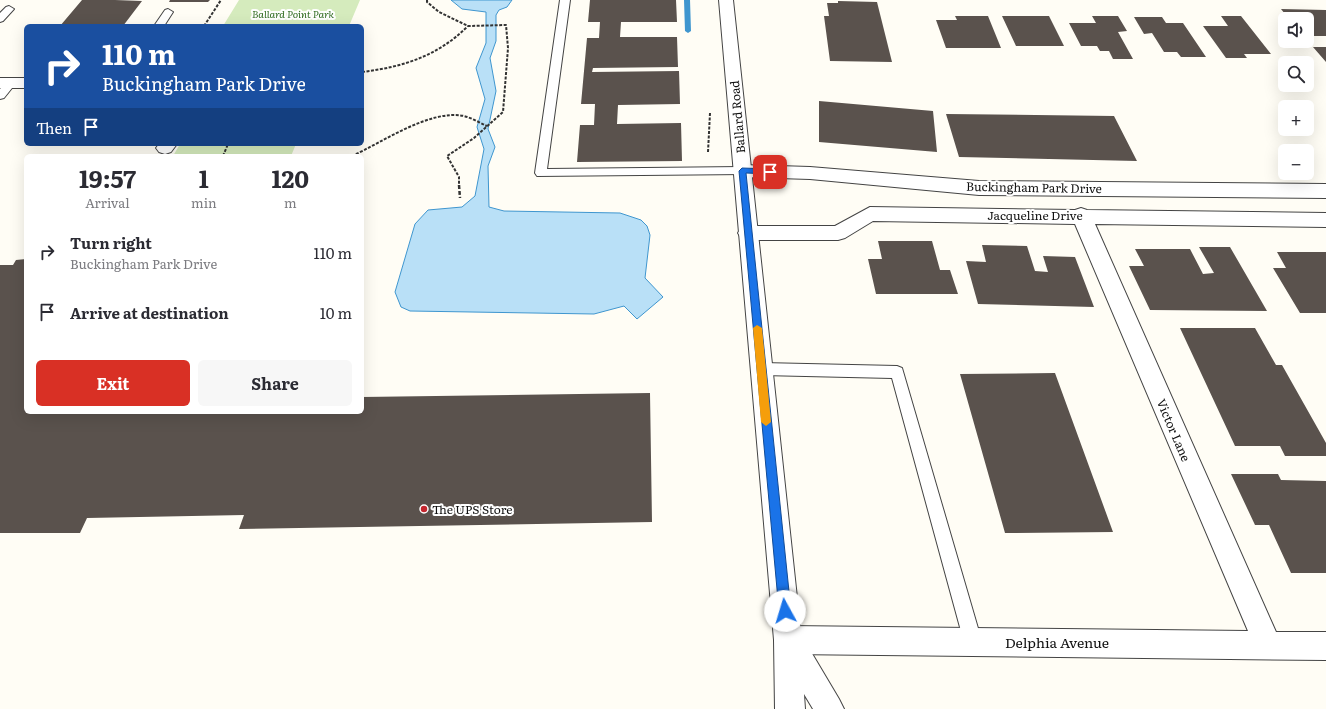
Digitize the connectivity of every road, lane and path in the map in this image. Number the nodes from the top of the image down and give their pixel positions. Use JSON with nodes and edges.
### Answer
{"nodes":[{"id":1,"x":221,"y":0,"type":"edge"},
{"id":2,"x":427,"y":0,"type":"edge"},
{"id":3,"x":565,"y":0,"type":"edge"},
{"id":4,"x":726,"y":0,"type":"edge"},
{"id":5,"x":9,"y":9,"type":"dead end"},
{"id":6,"x":168,"y":12,"type":"dead end"},
{"id":7,"x":0,"y":19,"type":"edge"},
{"id":8,"x":160,"y":24,"type":"edge"},
{"id":9,"x":205,"y":24,"type":"edge"},
{"id":10,"x":468,"y":26,"type":"junction"},
{"id":11,"x":364,"y":72,"type":"edge"},
{"id":12,"x":12,"y":83,"type":"edge"},
{"id":13,"x":0,"y":96,"type":"edge"},
{"id":14,"x":486,"y":126,"type":"junction"},
{"id":15,"x":356,"y":154,"type":"edge"},
{"id":16,"x":742,"y":171,"type":"junction"},
{"id":17,"x":1326,"y":191,"type":"edge"},
{"id":18,"x":460,"y":198,"type":"dead end"},
{"id":19,"x":1081,"y":215,"type":"junction"},
{"id":20,"x":1326,"y":220,"type":"edge"},
{"id":21,"x":748,"y":233,"type":"junction"},
{"id":22,"x":761,"y":369,"type":"junction"},
{"id":23,"x":788,"y":640,"type":"junction"},
{"id":24,"x":973,"y":642,"type":"junction"},
{"id":25,"x":1267,"y":644,"type":"junction"},
{"id":26,"x":1326,"y":646,"type":"edge"},
{"id":27,"x":790,"y":709,"type":"edge"},
{"id":28,"x":829,"y":709,"type":"edge"}],
"edges":[{"from":1,"to":9,"type":"path"},
{"from":2,"to":10,"type":"path"},
{"from":3,"to":16,"type":"lane"},
{"from":4,"to":16,"type":"street","name":"Ballard Road"},
{"from":5,"to":7,"type":"lane"},
{"from":6,"to":8,"type":"lane"},
{"from":10,"to":11,"type":"path"},
{"from":10,"to":14,"type":"path"},
{"from":12,"to":13,"type":"lane"},
{"from":14,"to":15,"type":"path"},
{"from":14,"to":18,"type":"path"},
{"from":16,"to":17,"type":"street","name":"Buckingham Park Drive"},
{"from":16,"to":21,"type":"street","name":"Ballard Road"},
{"from":19,"to":20,"type":"street","name":"Jacqueline Drive"},
{"from":19,"to":21,"type":"street","name":"Jacqueline Drive"},
{"from":19,"to":25,"type":"street","name":"Victor Lane"},
{"from":21,"to":22,"type":"street","name":"Ballard Road"},
{"from":22,"to":23,"type":"street","name":"Ballard Road"},
{"from":22,"to":24,"type":"lane"},
{"from":23,"to":24,"type":"street","name":"Delphia Avenue"},
{"from":23,"to":27,"type":"street","name":"Ballard Road"},
{"from":23,"to":28,"type":"street","name":"Ballard Road"},
{"from":24,"to":25,"type":"street","name":"Delphia Avenue"},
{"from":25,"to":26,"type":"street","name":"Delphia Avenue"}]}
